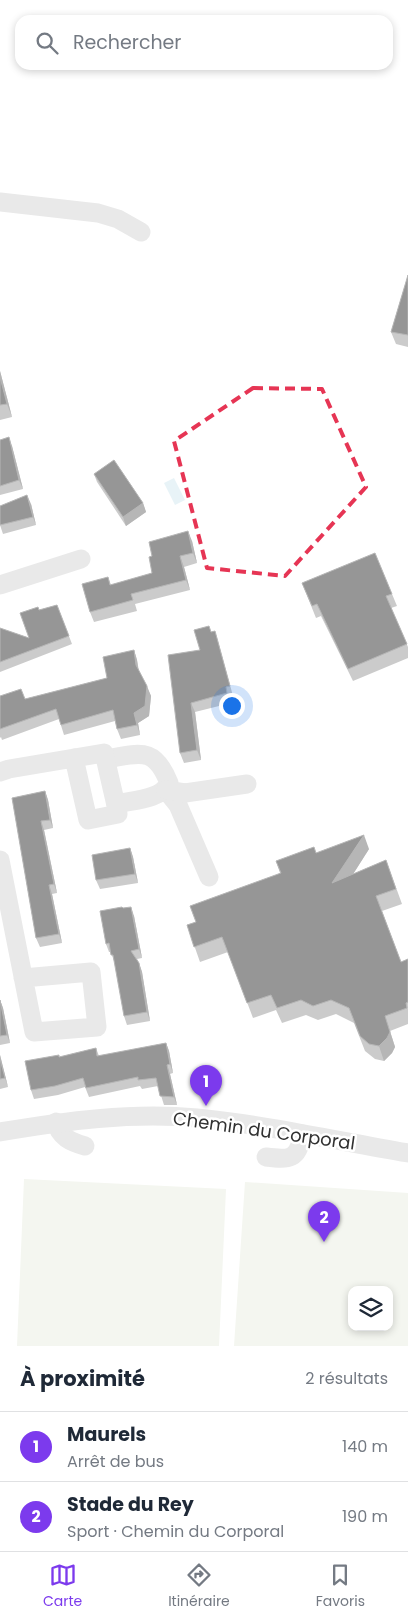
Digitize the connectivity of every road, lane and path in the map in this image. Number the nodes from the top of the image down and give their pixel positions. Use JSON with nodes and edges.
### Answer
{"nodes":[{"id":1,"x":0,"y":202,"type":"edge"},
{"id":2,"x":140,"y":232,"type":"dead end"},
{"id":3,"x":81,"y":559,"type":"dead end"},
{"id":4,"x":0,"y":585,"type":"edge"},
{"id":5,"x":74,"y":758,"type":"junction"},
{"id":6,"x":105,"y":760,"type":"junction"},
{"id":7,"x":0,"y":772,"type":"edge"},
{"id":8,"x":247,"y":784,"type":"dead end"},
{"id":9,"x":166,"y":790,"type":"junction"},
{"id":10,"x":116,"y":804,"type":"junction"},
{"id":11,"x":0,"y":860,"type":"edge"},
{"id":12,"x":209,"y":877,"type":"dead end"},
{"id":13,"x":23,"y":978,"type":"junction"},
{"id":14,"x":56,"y":1122,"type":"junction"},
{"id":15,"x":0,"y":1132,"type":"edge"},
{"id":16,"x":302,"y":1134,"type":"junction"},
{"id":17,"x":85,"y":1146,"type":"dead end"},
{"id":18,"x":408,"y":1153,"type":"edge"},
{"id":19,"x":266,"y":1158,"type":"dead end"}],
"edges":[{"from":1,"to":2,"type":"street"},
{"from":3,"to":4,"type":"street"},
{"from":5,"to":6,"type":"street"},
{"from":5,"to":7,"type":"street"},
{"from":5,"to":10,"type":"street"},
{"from":6,"to":9,"type":"street"},
{"from":6,"to":10,"type":"street"},
{"from":8,"to":9,"type":"street"},
{"from":9,"to":10,"type":"street"},
{"from":9,"to":12,"type":"street"},
{"from":11,"to":13,"type":"street"},
{"from":13,"to":13,"type":"street"},
{"from":14,"to":15,"type":"street","name":"Chemin du Corporal"},
{"from":14,"to":16,"type":"street","name":"Chemin du Corporal"},
{"from":14,"to":17,"type":"street"},
{"from":16,"to":18,"type":"street","name":"Chemin du Corporal"},
{"from":16,"to":19,"type":"street"}]}
